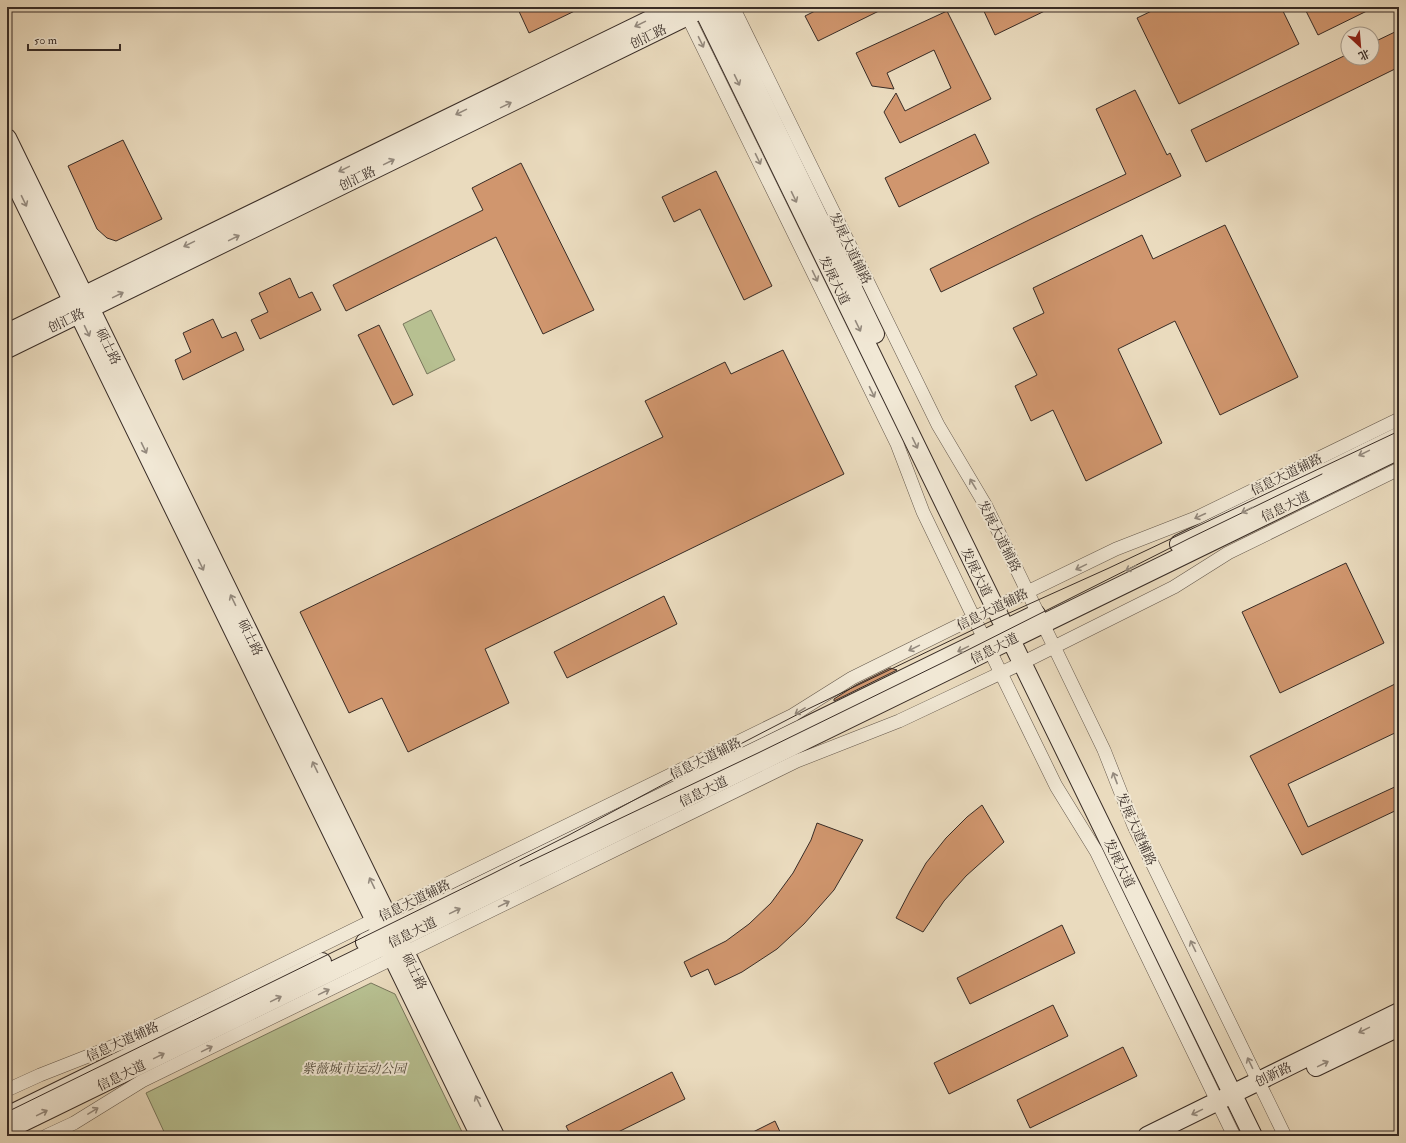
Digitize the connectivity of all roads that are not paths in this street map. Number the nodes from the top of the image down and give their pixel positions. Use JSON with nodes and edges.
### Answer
{"nodes":[{"id":1,"x":733,"y":7,"type":"edge"},
{"id":2,"x":696,"y":9,"type":"edge"},
{"id":3,"x":7,"y":138,"type":"edge"},
{"id":4,"x":7,"y":166,"type":"edge"},
{"id":5,"x":81,"y":305,"type":"junction"},
{"id":6,"x":7,"y":333,"type":"edge"},
{"id":7,"x":7,"y":348,"type":"edge"},
{"id":8,"x":1399,"y":419,"type":"edge"},
{"id":9,"x":1399,"y":436,"type":"edge"},
{"id":10,"x":1399,"y":450,"type":"edge"},
{"id":11,"x":1399,"y":469,"type":"edge"},
{"id":12,"x":1028,"y":592,"type":"junction"},
{"id":13,"x":1001,"y":605,"type":"junction"},
{"id":14,"x":974,"y":618,"type":"junction"},
{"id":15,"x":1040,"y":619,"type":"junction"},
{"id":16,"x":1014,"y":632,"type":"junction"},
{"id":17,"x":987,"y":645,"type":"junction"},
{"id":18,"x":1054,"y":647,"type":"junction"},
{"id":19,"x":1027,"y":660,"type":"junction"},
{"id":20,"x":1001,"y":673,"type":"junction"},
{"id":21,"x":390,"y":936,"type":"junction"},
{"id":22,"x":1399,"y":1012,"type":"edge"},
{"id":23,"x":1399,"y":1027,"type":"edge"},
{"id":24,"x":7,"y":1090,"type":"edge"},
{"id":25,"x":1241,"y":1097,"type":"junction"},
{"id":26,"x":7,"y":1116,"type":"edge"},
{"id":27,"x":7,"y":1130,"type":"edge"},
{"id":28,"x":46,"y":1136,"type":"edge"},
{"id":29,"x":480,"y":1136,"type":"edge"},
{"id":30,"x":495,"y":1136,"type":"edge"},
{"id":31,"x":1147,"y":1136,"type":"edge"},
{"id":32,"x":1175,"y":1136,"type":"edge"},
{"id":33,"x":1234,"y":1136,"type":"edge"},
{"id":34,"x":1253,"y":1136,"type":"edge"},
{"id":35,"x":1267,"y":1136,"type":"edge"},
{"id":36,"x":1285,"y":1136,"type":"edge"}],
"edges":[{"from":12,"to":1,"type":"street","name":"发展大道辅路","one_way":true},
{"from":2,"to":5,"type":"street","name":"创汇路"},
{"from":2,"to":13,"type":"street","name":"发展大道"},
{"from":2,"to":14,"type":"street","name":"发展大道辅路","one_way":true},
{"from":3,"to":5,"type":"street","name":"硕士路"},
{"from":4,"to":5,"type":"street","name":"硕士路","one_way":true},
{"from":5,"to":6,"type":"street","name":"创汇路"},
{"from":5,"to":7,"type":"street","name":"创汇路"},
{"from":5,"to":21,"type":"street","name":"硕士路"},
{"from":8,"to":12,"type":"street","name":"信息大道辅路","one_way":true},
{"from":9,"to":15,"type":"street","name":"信息大道","one_way":true},
{"from":10,"to":15,"type":"street","name":"信息大道"},
{"from":11,"to":18,"type":"street","name":"信息大道辅路"},
{"from":12,"to":13,"type":"street","name":"信息大道辅路"},
{"from":12,"to":15,"type":"street","name":"发展大道辅路"},
{"from":13,"to":14,"type":"street","name":"信息大道辅路"},
{"from":13,"to":16,"type":"street","name":"发展大道"},
{"from":14,"to":17,"type":"street","name":"发展大道辅路"},
{"from":14,"to":21,"type":"street","name":"信息大道辅路","one_way":true},
{"from":15,"to":16,"type":"street","name":"信息大道"},
{"from":15,"to":18,"type":"street","name":"发展大道辅路"},
{"from":16,"to":17,"type":"street","name":"信息大道"},
{"from":16,"to":19,"type":"street","name":"发展大道"},
{"from":17,"to":20,"type":"street","name":"发展大道辅路"},
{"from":17,"to":21,"type":"street","name":"信息大道"},
{"from":18,"to":19,"type":"street","name":"信息大道辅路"},
{"from":25,"to":18,"type":"street","name":"发展大道辅路","one_way":true},
{"from":19,"to":20,"type":"street","name":"信息大道辅路"},
{"from":19,"to":25,"type":"street","name":"发展大道"},
{"from":21,"to":20,"type":"street","name":"信息大道辅路","one_way":true},
{"from":20,"to":25,"type":"street","name":"发展大道辅路"},
{"from":21,"to":24,"type":"street","name":"信息大道辅路"},
{"from":21,"to":26,"type":"street","name":"信息大道"},
{"from":27,"to":21,"type":"street","name":"信息大道","one_way":true},
{"from":28,"to":21,"type":"street","name":"信息大道辅路","one_way":true},
{"from":21,"to":29,"type":"street","name":"硕士路"},
{"from":30,"to":21,"type":"street","name":"硕士路","one_way":true},
{"from":22,"to":25,"type":"street","name":"创新路","one_way":true},
{"from":25,"to":23,"type":"street","name":"创新路","one_way":true},
{"from":25,"to":31,"type":"street","name":"创新路","one_way":true},
{"from":25,"to":32,"type":"street","name":"创新路"},
{"from":25,"to":33,"type":"street","name":"发展大道辅路"},
{"from":25,"to":34,"type":"street","name":"发展大道"},
{"from":25,"to":35,"type":"street","name":"发展大道"},
{"from":25,"to":36,"type":"street","name":"发展大道辅路"}]}
